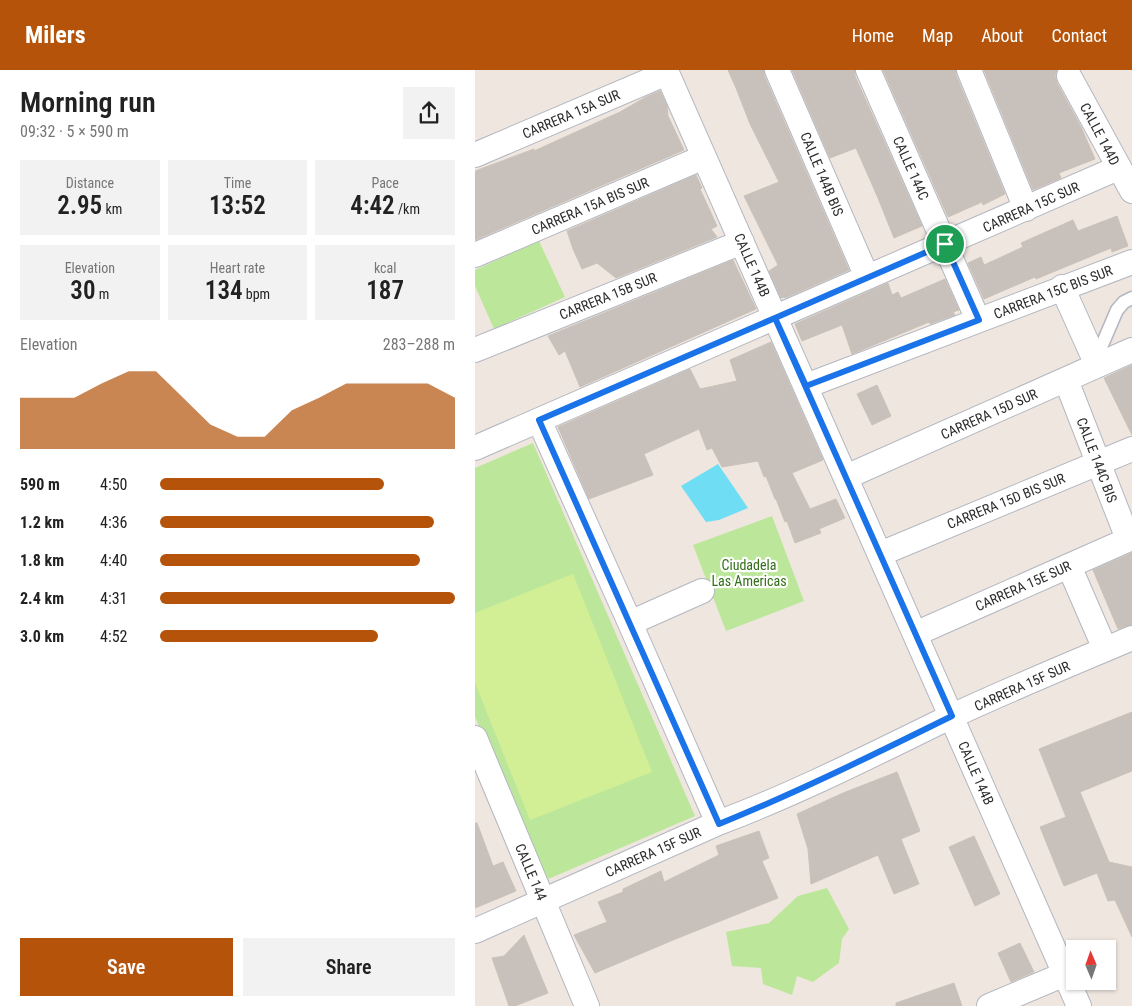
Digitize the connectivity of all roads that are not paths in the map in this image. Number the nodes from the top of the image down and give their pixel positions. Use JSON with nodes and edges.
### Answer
{"nodes":[{"id":1,"x":777,"y":70,"type":"edge"},
{"id":2,"x":869,"y":70,"type":"edge"},
{"id":3,"x":969,"y":70,"type":"edge"},
{"id":4,"x":666,"y":71,"type":"edge"},
{"id":5,"x":1069,"y":76,"type":"dead end"},
{"id":6,"x":475,"y":155,"type":"edge"},
{"id":7,"x":704,"y":157,"type":"junction"},
{"id":8,"x":1118,"y":168,"type":"junction"},
{"id":9,"x":1132,"y":191,"type":"edge"},
{"id":10,"x":1026,"y":208,"type":"junction"},
{"id":11,"x":742,"y":242,"type":"junction"},
{"id":12,"x":945,"y":244,"type":"junction"},
{"id":13,"x":475,"y":255,"type":"edge"},
{"id":14,"x":1132,"y":262,"type":"edge"},
{"id":15,"x":867,"y":278,"type":"junction"},
{"id":16,"x":1062,"y":287,"type":"junction"},
{"id":17,"x":1132,"y":298,"type":"edge"},
{"id":18,"x":775,"y":318,"type":"junction"},
{"id":19,"x":979,"y":320,"type":"junction"},
{"id":20,"x":475,"y":350,"type":"edge"},
{"id":21,"x":1132,"y":350,"type":"edge"},
{"id":22,"x":1094,"y":360,"type":"junction"},
{"id":23,"x":1066,"y":380,"type":"junction"},
{"id":24,"x":806,"y":386,"type":"junction"},
{"id":25,"x":539,"y":420,"type":"junction"},
{"id":26,"x":475,"y":448,"type":"edge"},
{"id":27,"x":1132,"y":449,"type":"edge"},
{"id":28,"x":1098,"y":464,"type":"junction"},
{"id":29,"x":845,"y":477,"type":"junction"},
{"id":30,"x":1130,"y":539,"type":"edge"},
{"id":31,"x":880,"y":554,"type":"junction"},
{"id":32,"x":1069,"y":566,"type":"junction"},
{"id":33,"x":702,"y":591,"type":"dead end"},
{"id":34,"x":630,"y":623,"type":"junction"},
{"id":35,"x":915,"y":634,"type":"junction"},
{"id":36,"x":1132,"y":638,"type":"edge"},
{"id":37,"x":1105,"y":649,"type":"junction"},
{"id":38,"x":952,"y":716,"type":"junction"},
{"id":39,"x":475,"y":738,"type":"edge"},
{"id":40,"x":719,"y":824,"type":"junction"},
{"id":41,"x":543,"y":900,"type":"junction"},
{"id":42,"x":475,"y":930,"type":"edge"},
{"id":43,"x":1065,"y":974,"type":"junction"},
{"id":44,"x":587,"y":1006,"type":"edge"},
{"id":45,"x":989,"y":1006,"type":"edge"},
{"id":46,"x":1079,"y":1006,"type":"edge"}],
"edges":[{"from":1,"to":15,"type":"street","name":"CALLE 144B BIS"},
{"from":2,"to":12,"type":"street","name":"CALLE 144C"},
{"from":3,"to":10,"type":"street"},
{"from":4,"to":6,"type":"street","name":"CARRERA 15A SUR"},
{"from":4,"to":7,"type":"street","name":"CALLE 144B"},
{"from":5,"to":8,"type":"street","name":"CALLE 144D"},
{"from":7,"to":11,"type":"street","name":"CALLE 144B"},
{"from":7,"to":13,"type":"street","name":"CARRERA 15A BIS SUR"},
{"from":8,"to":9,"type":"street","name":"CALLE 144D"},
{"from":8,"to":10,"type":"street","name":"CARRERA 15C SUR"},
{"from":10,"to":12,"type":"street","name":"CARRERA 15C SUR"},
{"from":11,"to":18,"type":"street","name":"CALLE 144B"},
{"from":11,"to":20,"type":"street","name":"CARRERA 15B SUR"},
{"from":12,"to":15,"type":"street","name":"CARRERA 15C SUR"},
{"from":12,"to":19,"type":"street","name":"CALLE 144C"},
{"from":14,"to":16,"type":"street","name":"CARRERA 15C BIS SUR"},
{"from":15,"to":18,"type":"street","name":"CARRERA 15C SUR"},
{"from":16,"to":19,"type":"street","name":"CARRERA 15C BIS SUR"},
{"from":16,"to":22,"type":"street"},
{"from":17,"to":22,"type":"lane"},
{"from":18,"to":24,"type":"street","name":"CALLE 144B"},
{"from":18,"to":25,"type":"street","name":"CARRERA 15C SUR"},
{"from":19,"to":24,"type":"street","name":"CARRERA 15C BIS SUR"},
{"from":21,"to":22,"type":"street","name":"CARRERA 15D SUR"},
{"from":22,"to":23,"type":"street","name":"CARRERA 15D SUR"},
{"from":23,"to":28,"type":"street","name":"CALLE 144C BIS"},
{"from":23,"to":29,"type":"street","name":"CARRERA 15D SUR"},
{"from":24,"to":29,"type":"street","name":"CALLE 144B"},
{"from":25,"to":26,"type":"street","name":"CARRERA 15C SUR"},
{"from":25,"to":34,"type":"street"},
{"from":27,"to":28,"type":"street","name":"CARRERA 15D BIS SUR"},
{"from":28,"to":30,"type":"street","name":"CALLE 144C BIS"},
{"from":28,"to":31,"type":"street","name":"CARRERA 15D BIS SUR"},
{"from":29,"to":31,"type":"street","name":"CALLE 144B"},
{"from":30,"to":32,"type":"street","name":"CARRERA 15E SUR"},
{"from":31,"to":35,"type":"street","name":"CALLE 144B"},
{"from":32,"to":35,"type":"street","name":"CARRERA 15E SUR"},
{"from":32,"to":37,"type":"street"},
{"from":33,"to":34,"type":"street"},
{"from":34,"to":40,"type":"street"},
{"from":35,"to":38,"type":"street","name":"CALLE 144B"},
{"from":36,"to":37,"type":"street","name":"CARRERA 15F SUR"},
{"from":37,"to":38,"type":"street","name":"CARRERA 15F SUR"},
{"from":38,"to":40,"type":"street","name":"CARRERA 15F SUR"},
{"from":38,"to":43,"type":"street","name":"CALLE 144B"},
{"from":39,"to":41,"type":"street","name":"CALLE 144"},
{"from":40,"to":41,"type":"street","name":"CARRERA 15F SUR"},
{"from":41,"to":42,"type":"street","name":"CARRERA 15F SUR"},
{"from":41,"to":44,"type":"street","name":"CALLE 144"},
{"from":43,"to":45,"type":"street"},
{"from":43,"to":46,"type":"street","name":"CALLE 144B"}]}
